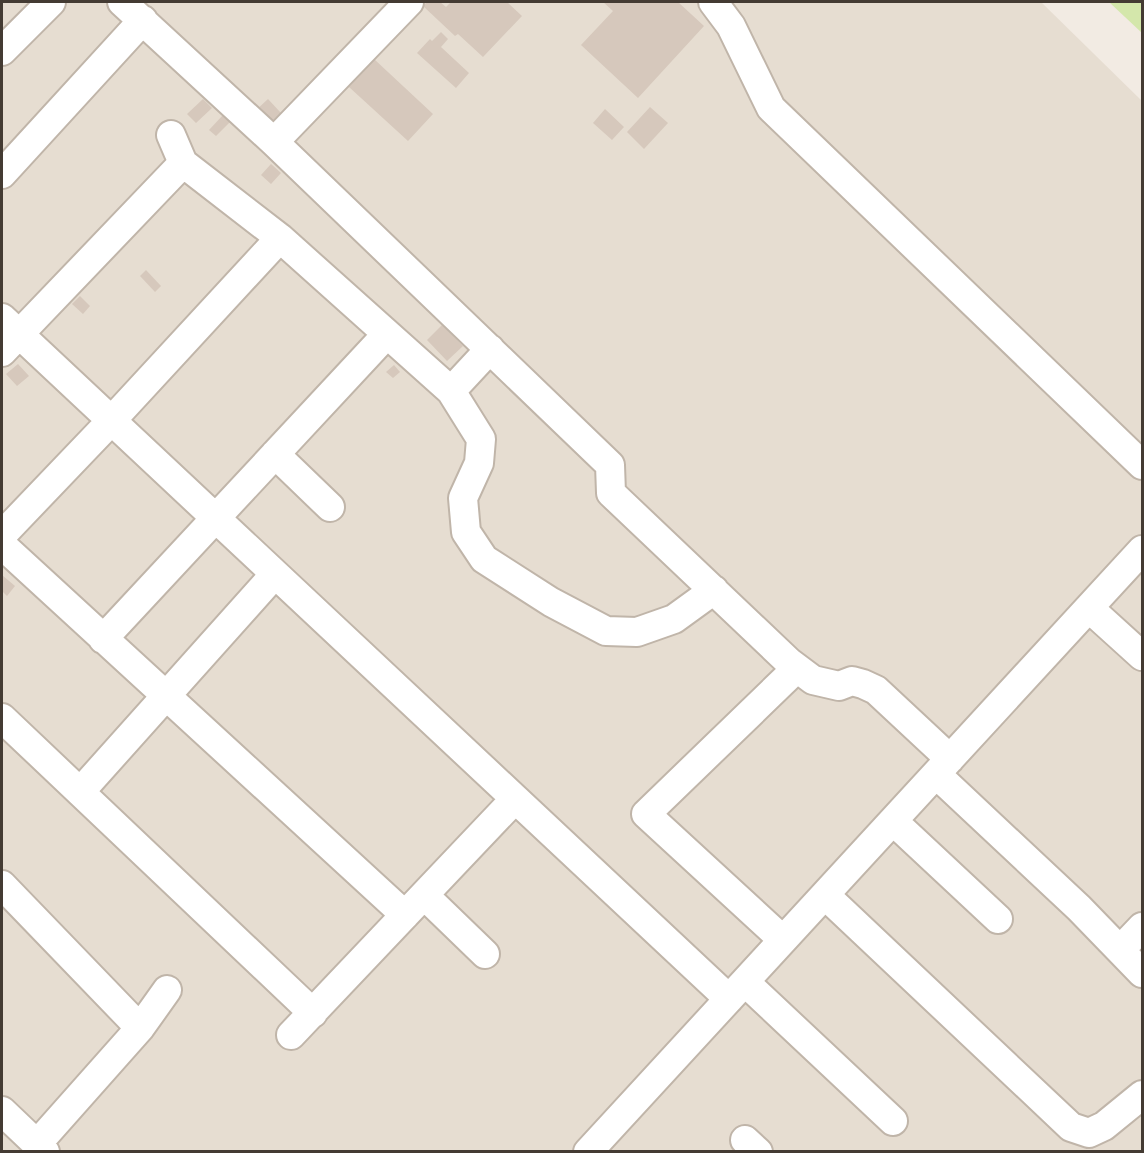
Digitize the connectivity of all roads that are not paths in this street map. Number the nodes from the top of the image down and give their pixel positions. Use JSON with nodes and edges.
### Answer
{"nodes":[{"id":1,"x":51,"y":2,"type":"edge"},
{"id":2,"x":122,"y":2,"type":"edge"},
{"id":3,"x":409,"y":2,"type":"edge"},
{"id":4,"x":713,"y":2,"type":"edge"},
{"id":5,"x":143,"y":20,"type":"junction"},
{"id":6,"x":2,"y":51,"type":"edge"},
{"id":7,"x":171,"y":135,"type":"dead end"},
{"id":8,"x":274,"y":142,"type":"junction"},
{"id":9,"x":183,"y":163,"type":"junction"},
{"id":10,"x":2,"y":174,"type":"edge"},
{"id":11,"x":280,"y":238,"type":"junction"},
{"id":12,"x":387,"y":334,"type":"junction"},
{"id":13,"x":7,"y":335,"type":"edge"},
{"id":14,"x":490,"y":349,"type":"junction"},
{"id":15,"x":451,"y":391,"type":"junction"},
{"id":16,"x":111,"y":421,"type":"junction"},
{"id":17,"x":275,"y":454,"type":"junction"},
{"id":18,"x":1143,"y":465,"type":"edge"},
{"id":19,"x":330,"y":507,"type":"dead end"},
{"id":20,"x":215,"y":519,"type":"junction"},
{"id":21,"x":2,"y":535,"type":"edge"},
{"id":22,"x":2,"y":545,"type":"edge"},
{"id":23,"x":1143,"y":550,"type":"edge"},
{"id":24,"x":275,"y":574,"type":"junction"},
{"id":25,"x":714,"y":590,"type":"junction"},
{"id":26,"x":1089,"y":608,"type":"junction"},
{"id":27,"x":103,"y":639,"type":"junction"},
{"id":28,"x":1143,"y":656,"type":"edge"},
{"id":29,"x":797,"y":668,"type":"junction"},
{"id":30,"x":166,"y":696,"type":"junction"},
{"id":31,"x":2,"y":718,"type":"edge"},
{"id":32,"x":943,"y":767,"type":"junction"},
{"id":33,"x":80,"y":792,"type":"junction"},
{"id":34,"x":515,"y":799,"type":"junction"},
{"id":35,"x":893,"y":821,"type":"junction"},
{"id":36,"x":2,"y":885,"type":"edge"},
{"id":37,"x":424,"y":895,"type":"junction"},
{"id":38,"x":825,"y":895,"type":"junction"},
{"id":39,"x":405,"y":915,"type":"junction"},
{"id":40,"x":998,"y":919,"type":"dead end"},
{"id":41,"x":1143,"y":927,"type":"edge"},
{"id":42,"x":783,"y":940,"type":"junction"},
{"id":43,"x":1121,"y":950,"type":"junction"},
{"id":44,"x":485,"y":954,"type":"dead end"},
{"id":45,"x":1143,"y":973,"type":"edge"},
{"id":46,"x":167,"y":990,"type":"dead end"},
{"id":47,"x":737,"y":990,"type":"junction"},
{"id":48,"x":313,"y":1012,"type":"junction"},
{"id":49,"x":140,"y":1028,"type":"junction"},
{"id":50,"x":291,"y":1035,"type":"dead end"},
{"id":51,"x":1143,"y":1095,"type":"edge"},
{"id":52,"x":2,"y":1110,"type":"edge"},
{"id":53,"x":893,"y":1121,"type":"dead end"},
{"id":54,"x":41,"y":1148,"type":"edge"},
{"id":55,"x":588,"y":1152,"type":"edge"}],
"edges":[{"from":1,"to":6,"type":"street"},
{"from":2,"to":5,"type":"street"},
{"from":3,"to":8,"type":"street"},
{"from":4,"to":18,"type":"street"},
{"from":5,"to":8,"type":"street"},
{"from":5,"to":10,"type":"street"},
{"from":7,"to":9,"type":"street"},
{"from":8,"to":14,"type":"street"},
{"from":9,"to":11,"type":"street"},
{"from":9,"to":13,"type":"street"},
{"from":11,"to":12,"type":"street"},
{"from":11,"to":16,"type":"street"},
{"from":12,"to":15,"type":"street"},
{"from":12,"to":17,"type":"street"},
{"from":13,"to":16,"type":"street"},
{"from":14,"to":15,"type":"street"},
{"from":14,"to":25,"type":"street"},
{"from":15,"to":25,"type":"street"},
{"from":16,"to":20,"type":"street"},
{"from":16,"to":21,"type":"street"},
{"from":17,"to":19,"type":"street"},
{"from":17,"to":20,"type":"street"},
{"from":20,"to":24,"type":"street"},
{"from":20,"to":27,"type":"street"},
{"from":22,"to":27,"type":"street"},
{"from":23,"to":26,"type":"street"},
{"from":24,"to":30,"type":"street"},
{"from":24,"to":34,"type":"street"},
{"from":25,"to":29,"type":"street"},
{"from":26,"to":28,"type":"street"},
{"from":26,"to":32,"type":"street"},
{"from":27,"to":30,"type":"street"},
{"from":29,"to":32,"type":"street"},
{"from":29,"to":42,"type":"street"},
{"from":30,"to":33,"type":"street"},
{"from":30,"to":39,"type":"street"},
{"from":31,"to":33,"type":"street"},
{"from":32,"to":35,"type":"street"},
{"from":32,"to":43,"type":"street"},
{"from":33,"to":48,"type":"street"},
{"from":34,"to":37,"type":"street"},
{"from":34,"to":47,"type":"street"},
{"from":35,"to":38,"type":"street"},
{"from":35,"to":40,"type":"street"},
{"from":36,"to":49,"type":"street"},
{"from":37,"to":39,"type":"street"},
{"from":37,"to":44,"type":"street"},
{"from":38,"to":42,"type":"street"},
{"from":38,"to":51,"type":"street"},
{"from":39,"to":48,"type":"street"},
{"from":41,"to":43,"type":"street"},
{"from":42,"to":47,"type":"street"},
{"from":43,"to":45,"type":"street"},
{"from":46,"to":49,"type":"street"},
{"from":47,"to":53,"type":"street"},
{"from":47,"to":55,"type":"street"},
{"from":48,"to":50,"type":"street"},
{"from":49,"to":54,"type":"street"},
{"from":52,"to":54,"type":"street"}]}
